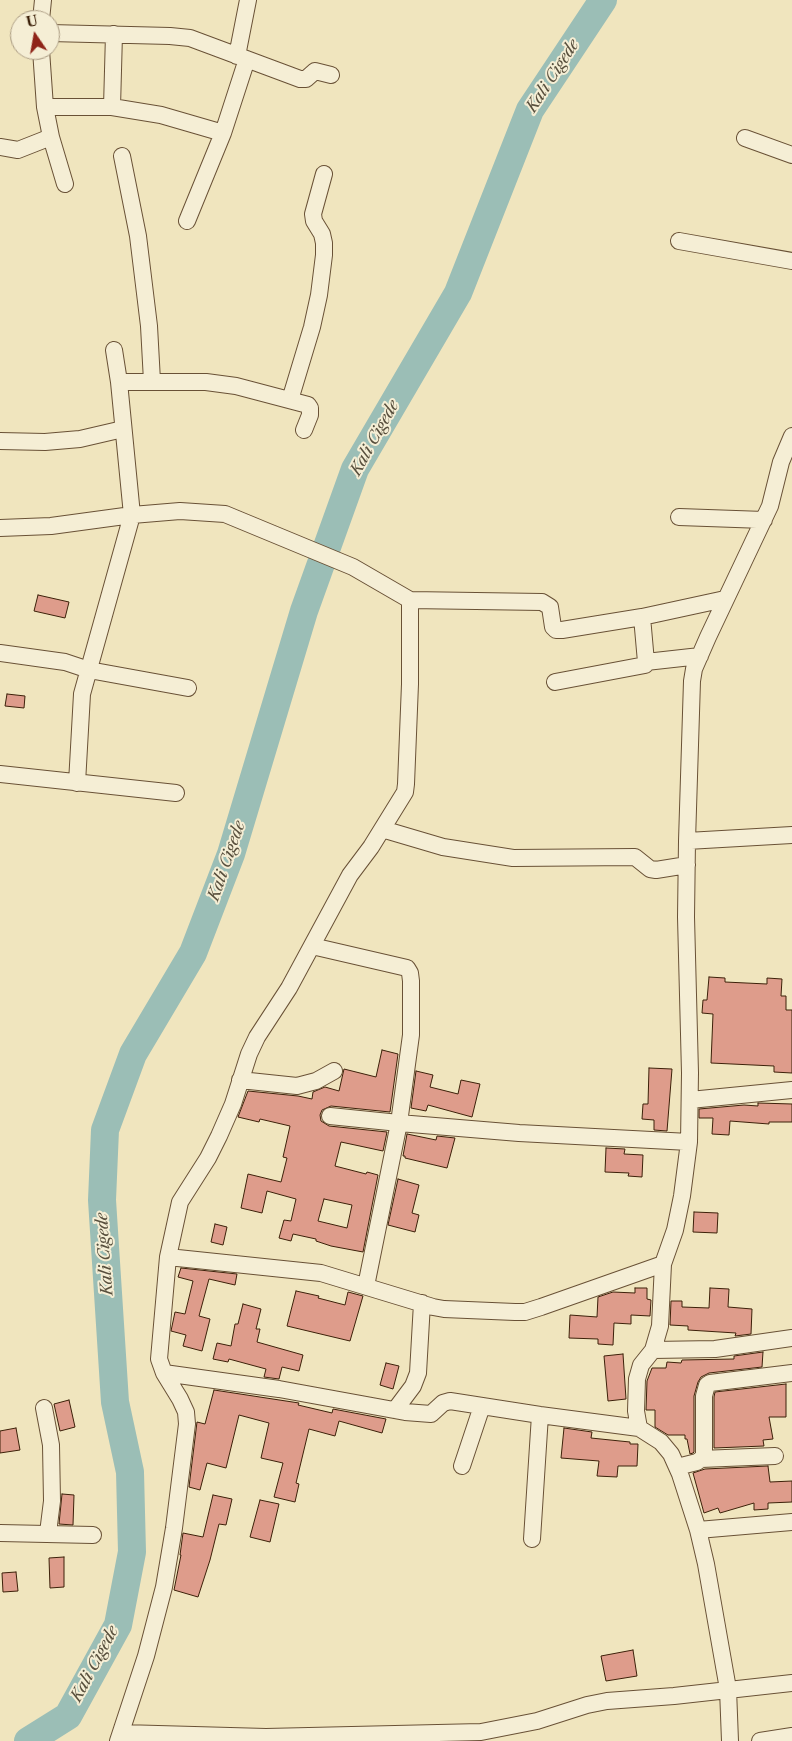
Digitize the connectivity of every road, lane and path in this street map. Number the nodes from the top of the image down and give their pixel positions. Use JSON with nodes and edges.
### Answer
{"nodes":[{"id":1,"x":248,"y":0,"type":"edge"},
{"id":2,"x":60,"y":33,"type":"edge"},
{"id":3,"x":114,"y":34,"type":"junction"},
{"id":4,"x":242,"y":57,"type":"junction"},
{"id":5,"x":42,"y":60,"type":"edge"},
{"id":6,"x":331,"y":74,"type":"dead end"},
{"id":7,"x":45,"y":107,"type":"junction"},
{"id":8,"x":112,"y":107,"type":"junction"},
{"id":9,"x":223,"y":133,"type":"junction"},
{"id":10,"x":50,"y":137,"type":"junction"},
{"id":11,"x":745,"y":138,"type":"dead end"},
{"id":12,"x":0,"y":146,"type":"edge"},
{"id":13,"x":792,"y":155,"type":"edge"},
{"id":14,"x":122,"y":156,"type":"dead end"},
{"id":15,"x":324,"y":174,"type":"dead end"},
{"id":16,"x":65,"y":184,"type":"dead end"},
{"id":17,"x":187,"y":221,"type":"dead end"},
{"id":18,"x":678,"y":241,"type":"dead end"},
{"id":19,"x":792,"y":261,"type":"edge"},
{"id":20,"x":114,"y":350,"type":"dead end"},
{"id":21,"x":119,"y":382,"type":"junction"},
{"id":22,"x":152,"y":382,"type":"junction"},
{"id":23,"x":290,"y":400,"type":"junction"},
{"id":24,"x":123,"y":429,"type":"junction"},
{"id":25,"x":304,"y":430,"type":"dead end"},
{"id":26,"x":792,"y":436,"type":"edge"},
{"id":27,"x":0,"y":441,"type":"edge"},
{"id":28,"x":132,"y":515,"type":"junction"},
{"id":29,"x":679,"y":517,"type":"dead end"},
{"id":30,"x":764,"y":520,"type":"junction"},
{"id":31,"x":0,"y":528,"type":"edge"},
{"id":32,"x":725,"y":599,"type":"junction"},
{"id":33,"x":410,"y":600,"type":"junction"},
{"id":34,"x":642,"y":617,"type":"junction"},
{"id":35,"x":0,"y":652,"type":"edge"},
{"id":36,"x":700,"y":656,"type":"junction"},
{"id":37,"x":646,"y":662,"type":"junction"},
{"id":38,"x":89,"y":670,"type":"junction"},
{"id":39,"x":555,"y":682,"type":"dead end"},
{"id":40,"x":188,"y":688,"type":"dead end"},
{"id":41,"x":0,"y":774,"type":"edge"},
{"id":42,"x":77,"y":783,"type":"junction"},
{"id":43,"x":176,"y":793,"type":"dead end"},
{"id":44,"x":382,"y":829,"type":"junction"},
{"id":45,"x":792,"y":835,"type":"edge"},
{"id":46,"x":686,"y":842,"type":"junction"},
{"id":47,"x":686,"y":865,"type":"junction"},
{"id":48,"x":312,"y":946,"type":"junction"},
{"id":49,"x":334,"y":1070,"type":"dead end"},
{"id":50,"x":240,"y":1080,"type":"junction"},
{"id":51,"x":792,"y":1090,"type":"edge"},
{"id":52,"x":690,"y":1100,"type":"junction"},
{"id":53,"x":330,"y":1116,"type":"dead end"},
{"id":54,"x":399,"y":1123,"type":"junction"},
{"id":55,"x":689,"y":1142,"type":"junction"},
{"id":56,"x":168,"y":1257,"type":"junction"},
{"id":57,"x":663,"y":1264,"type":"junction"},
{"id":58,"x":366,"y":1286,"type":"junction"},
{"id":59,"x":422,"y":1303,"type":"junction"},
{"id":60,"x":792,"y":1338,"type":"edge"},
{"id":61,"x":653,"y":1350,"type":"junction"},
{"id":62,"x":164,"y":1373,"type":"junction"},
{"id":63,"x":792,"y":1373,"type":"edge"},
{"id":64,"x":482,"y":1406,"type":"junction"},
{"id":65,"x":44,"y":1408,"type":"dead end"},
{"id":66,"x":395,"y":1410,"type":"junction"},
{"id":67,"x":540,"y":1415,"type":"junction"},
{"id":68,"x":639,"y":1428,"type":"junction"},
{"id":69,"x":775,"y":1456,"type":"dead end"},
{"id":70,"x":701,"y":1459,"type":"junction"},
{"id":71,"x":462,"y":1466,"type":"dead end"},
{"id":72,"x":676,"y":1467,"type":"junction"},
{"id":73,"x":792,"y":1522,"type":"edge"},
{"id":74,"x":698,"y":1530,"type":"junction"},
{"id":75,"x":0,"y":1532,"type":"edge"},
{"id":76,"x":48,"y":1533,"type":"junction"},
{"id":77,"x":93,"y":1535,"type":"dead end"},
{"id":78,"x":532,"y":1539,"type":"dead end"},
{"id":79,"x":792,"y":1683,"type":"edge"},
{"id":80,"x":728,"y":1689,"type":"junction"},
{"id":81,"x":792,"y":1736,"type":"edge"},
{"id":82,"x":120,"y":1737,"type":"edge"},
{"id":83,"x":447,"y":1737,"type":"edge"},
{"id":84,"x":266,"y":1739,"type":"edge"},
{"id":85,"x":730,"y":1741,"type":"edge"},
{"id":86,"x":760,"y":1741,"type":"edge"}],
"edges":[{"from":1,"to":4,"type":"street"},
{"from":2,"to":3,"type":"street"},
{"from":3,"to":4,"type":"street"},
{"from":3,"to":8,"type":"street"},
{"from":4,"to":6,"type":"street"},
{"from":4,"to":9,"type":"street"},
{"from":5,"to":7,"type":"street"},
{"from":7,"to":8,"type":"street"},
{"from":7,"to":10,"type":"street"},
{"from":8,"to":9,"type":"street"},
{"from":9,"to":17,"type":"street"},
{"from":10,"to":12,"type":"street"},
{"from":10,"to":16,"type":"street"},
{"from":11,"to":13,"type":"street"},
{"from":14,"to":22,"type":"street"},
{"from":15,"to":23,"type":"street"},
{"from":18,"to":19,"type":"street"},
{"from":20,"to":21,"type":"street"},
{"from":21,"to":22,"type":"street"},
{"from":21,"to":24,"type":"street"},
{"from":22,"to":23,"type":"street"},
{"from":23,"to":25,"type":"street"},
{"from":24,"to":27,"type":"street"},
{"from":24,"to":28,"type":"street"},
{"from":26,"to":30,"type":"street"},
{"from":28,"to":31,"type":"street"},
{"from":28,"to":33,"type":"street"},
{"from":28,"to":38,"type":"street"},
{"from":29,"to":30,"type":"street"},
{"from":30,"to":32,"type":"street"},
{"from":32,"to":34,"type":"street"},
{"from":32,"to":36,"type":"street"},
{"from":33,"to":34,"type":"street"},
{"from":33,"to":44,"type":"street"},
{"from":34,"to":37,"type":"street"},
{"from":35,"to":38,"type":"street"},
{"from":36,"to":37,"type":"street"},
{"from":36,"to":46,"type":"street"},
{"from":37,"to":39,"type":"street"},
{"from":38,"to":40,"type":"street"},
{"from":38,"to":42,"type":"street"},
{"from":41,"to":42,"type":"street"},
{"from":42,"to":43,"type":"street"},
{"from":44,"to":47,"type":"street"},
{"from":44,"to":48,"type":"street"},
{"from":45,"to":46,"type":"street"},
{"from":46,"to":47,"type":"street"},
{"from":47,"to":52,"type":"street"},
{"from":48,"to":50,"type":"street"},
{"from":48,"to":54,"type":"street"},
{"from":49,"to":50,"type":"street"},
{"from":50,"to":56,"type":"street"},
{"from":51,"to":52,"type":"street"},
{"from":52,"to":55,"type":"street"},
{"from":53,"to":54,"type":"street"},
{"from":54,"to":55,"type":"street"},
{"from":54,"to":58,"type":"street"},
{"from":55,"to":57,"type":"street"},
{"from":56,"to":58,"type":"street"},
{"from":56,"to":62,"type":"street"},
{"from":57,"to":59,"type":"street"},
{"from":57,"to":61,"type":"street"},
{"from":58,"to":59,"type":"street"},
{"from":59,"to":66,"type":"street"},
{"from":60,"to":61,"type":"street"},
{"from":61,"to":68,"type":"street"},
{"from":62,"to":66,"type":"street"},
{"from":62,"to":82,"type":"street"},
{"from":63,"to":70,"type":"street"},
{"from":64,"to":66,"type":"street"},
{"from":64,"to":67,"type":"street"},
{"from":64,"to":71,"type":"street"},
{"from":65,"to":76,"type":"street"},
{"from":67,"to":68,"type":"street"},
{"from":67,"to":78,"type":"street"},
{"from":68,"to":72,"type":"street"},
{"from":69,"to":70,"type":"street"},
{"from":70,"to":72,"type":"street"},
{"from":72,"to":74,"type":"street"},
{"from":73,"to":74,"type":"street"},
{"from":74,"to":80,"type":"street"},
{"from":75,"to":76,"type":"street"},
{"from":76,"to":77,"type":"street"},
{"from":79,"to":80,"type":"street"},
{"from":80,"to":83,"type":"street"},
{"from":80,"to":85,"type":"street"},
{"from":81,"to":86,"type":"street"},
{"from":82,"to":84,"type":"street"},
{"from":83,"to":84,"type":"street"}]}
